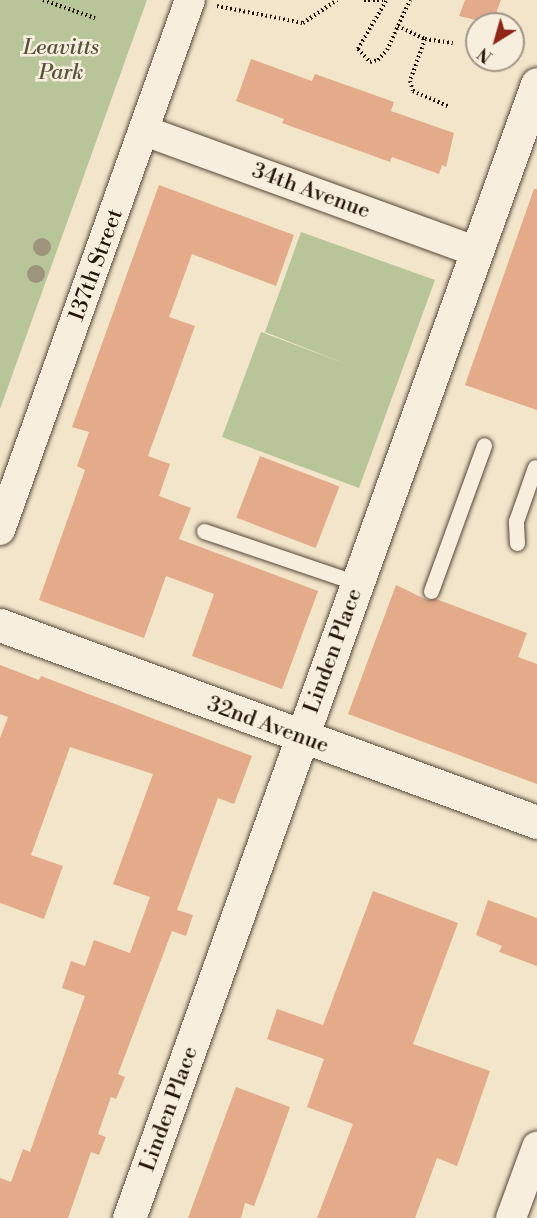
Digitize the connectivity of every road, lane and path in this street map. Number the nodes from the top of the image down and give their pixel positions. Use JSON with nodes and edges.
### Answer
{"nodes":[{"id":1,"x":43,"y":0,"type":"edge"},
{"id":2,"x":337,"y":0,"type":"edge"},
{"id":3,"x":364,"y":0,"type":"edge"},
{"id":4,"x":386,"y":0,"type":"edge"},
{"id":5,"x":410,"y":0,"type":"edge"},
{"id":6,"x":203,"y":3,"type":"edge"},
{"id":7,"x":95,"y":18,"type":"dead end"},
{"id":8,"x":398,"y":26,"type":"junction"},
{"id":9,"x":425,"y":39,"type":"junction"},
{"id":10,"x":453,"y":43,"type":"dead end"},
{"id":11,"x":537,"y":84,"type":"edge"},
{"id":12,"x":450,"y":107,"type":"dead end"},
{"id":13,"x":145,"y":130,"type":"junction"},
{"id":14,"x":477,"y":252,"type":"junction"},
{"id":15,"x":484,"y":445,"type":"dead end"},
{"id":16,"x":535,"y":467,"type":"dead end"},
{"id":17,"x":0,"y":530,"type":"edge"},
{"id":18,"x":204,"y":531,"type":"dead end"},
{"id":19,"x":517,"y":543,"type":"dead end"},
{"id":20,"x":357,"y":583,"type":"junction"},
{"id":21,"x":431,"y":591,"type":"dead end"},
{"id":22,"x":0,"y":626,"type":"edge"},
{"id":23,"x":302,"y":737,"type":"junction"},
{"id":24,"x":537,"y":822,"type":"edge"},
{"id":25,"x":536,"y":1155,"type":"edge"},
{"id":26,"x":129,"y":1218,"type":"edge"},
{"id":27,"x":511,"y":1218,"type":"edge"}],
"edges":[{"from":1,"to":7,"type":"path"},
{"from":2,"to":6,"type":"path"},
{"from":3,"to":4,"type":"path"},
{"from":4,"to":8,"type":"path"},
{"from":5,"to":8,"type":"path"},
{"from":6,"to":13,"type":"street","name":"137th Street"},
{"from":8,"to":9,"type":"path"},
{"from":9,"to":10,"type":"path"},
{"from":9,"to":12,"type":"path"},
{"from":11,"to":14,"type":"main road","name":"Linden Place"},
{"from":13,"to":14,"type":"street","name":"34th Avenue"},
{"from":13,"to":17,"type":"street","name":"137th Street"},
{"from":14,"to":20,"type":"main road","name":"Linden Place"},
{"from":15,"to":21,"type":"lane"},
{"from":16,"to":19,"type":"lane"},
{"from":18,"to":20,"type":"lane"},
{"from":20,"to":23,"type":"main road","name":"Linden Place"},
{"from":22,"to":23,"type":"main road","name":"32nd Avenue"},
{"from":23,"to":24,"type":"main road","name":"32nd Avenue"},
{"from":23,"to":26,"type":"main road","name":"Linden Place"},
{"from":25,"to":27,"type":"street"}]}
